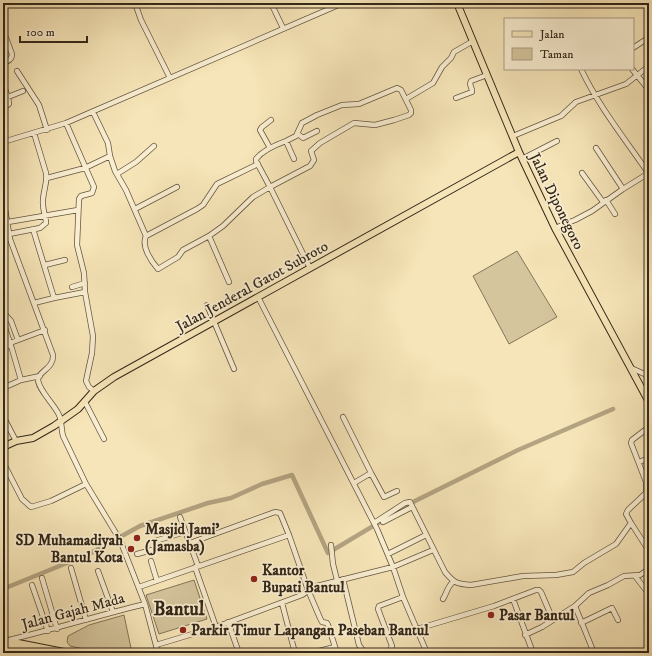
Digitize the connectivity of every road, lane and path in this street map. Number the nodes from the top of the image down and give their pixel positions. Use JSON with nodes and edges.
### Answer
{"nodes":[{"id":1,"x":135,"y":3,"type":"edge"},
{"id":2,"x":272,"y":3,"type":"edge"},
{"id":3,"x":343,"y":3,"type":"edge"},
{"id":4,"x":457,"y":3,"type":"edge"},
{"id":5,"x":283,"y":28,"type":"junction"},
{"id":6,"x":3,"y":30,"type":"edge"},
{"id":7,"x":645,"y":40,"type":"dead end"},
{"id":8,"x":473,"y":41,"type":"junction"},
{"id":9,"x":634,"y":47,"type":"edge"},
{"id":10,"x":3,"y":63,"type":"edge"},
{"id":11,"x":649,"y":66,"type":"edge"},
{"id":12,"x":582,"y":70,"type":"edge"},
{"id":13,"x":633,"y":70,"type":"edge"},
{"id":14,"x":17,"y":71,"type":"dead end"},
{"id":15,"x":487,"y":75,"type":"junction"},
{"id":16,"x":636,"y":75,"type":"junction"},
{"id":17,"x":170,"y":78,"type":"junction"},
{"id":18,"x":3,"y":85,"type":"edge"},
{"id":19,"x":649,"y":90,"type":"edge"},
{"id":20,"x":23,"y":91,"type":"dead end"},
{"id":21,"x":595,"y":96,"type":"junction"},
{"id":22,"x":8,"y":97,"type":"junction"},
{"id":23,"x":456,"y":98,"type":"dead end"},
{"id":24,"x":406,"y":99,"type":"junction"},
{"id":25,"x":3,"y":108,"type":"edge"},
{"id":26,"x":93,"y":112,"type":"junction"},
{"id":27,"x":271,"y":120,"type":"dead end"},
{"id":28,"x":66,"y":123,"type":"junction"},
{"id":29,"x":47,"y":130,"type":"junction"},
{"id":30,"x":317,"y":131,"type":"dead end"},
{"id":31,"x":34,"y":133,"type":"junction"},
{"id":32,"x":298,"y":134,"type":"junction"},
{"id":33,"x":513,"y":136,"type":"junction"},
{"id":34,"x":286,"y":141,"type":"junction"},
{"id":35,"x":557,"y":141,"type":"dead end"},
{"id":36,"x":3,"y":142,"type":"edge"},
{"id":37,"x":154,"y":146,"type":"dead end"},
{"id":38,"x":270,"y":148,"type":"junction"},
{"id":39,"x":596,"y":148,"type":"dead end"},
{"id":40,"x":519,"y":152,"type":"junction"},
{"id":41,"x":110,"y":156,"type":"junction"},
{"id":42,"x":294,"y":159,"type":"dead end"},
{"id":43,"x":522,"y":159,"type":"junction"},
{"id":44,"x":258,"y":164,"type":"junction"},
{"id":45,"x":85,"y":168,"type":"junction"},
{"id":46,"x":582,"y":173,"type":"dead end"},
{"id":47,"x":649,"y":173,"type":"edge"},
{"id":48,"x":117,"y":174,"type":"junction"},
{"id":49,"x":47,"y":178,"type":"junction"},
{"id":50,"x":177,"y":187,"type":"dead end"},
{"id":51,"x":270,"y":187,"type":"junction"},
{"id":52,"x":623,"y":189,"type":"junction"},
{"id":53,"x":3,"y":197,"type":"edge"},
{"id":54,"x":605,"y":201,"type":"junction"},
{"id":55,"x":4,"y":204,"type":"edge"},
{"id":56,"x":134,"y":209,"type":"junction"},
{"id":57,"x":78,"y":210,"type":"junction"},
{"id":58,"x":615,"y":214,"type":"dead end"},
{"id":59,"x":45,"y":215,"type":"junction"},
{"id":60,"x":8,"y":222,"type":"junction"},
{"id":61,"x":554,"y":228,"type":"junction"},
{"id":62,"x":33,"y":229,"type":"junction"},
{"id":63,"x":9,"y":234,"type":"junction"},
{"id":64,"x":146,"y":236,"type":"junction"},
{"id":65,"x":209,"y":236,"type":"junction"},
{"id":66,"x":65,"y":260,"type":"dead end"},
{"id":67,"x":45,"y":265,"type":"junction"},
{"id":68,"x":310,"y":268,"type":"junction"},
{"id":69,"x":229,"y":282,"type":"dead end"},
{"id":70,"x":85,"y":283,"type":"junction"},
{"id":71,"x":72,"y":287,"type":"dead end"},
{"id":72,"x":85,"y":292,"type":"junction"},
{"id":73,"x":258,"y":297,"type":"junction"},
{"id":74,"x":54,"y":298,"type":"junction"},
{"id":75,"x":34,"y":303,"type":"junction"},
{"id":76,"x":207,"y":305,"type":"dead end"},
{"id":77,"x":3,"y":312,"type":"edge"},
{"id":78,"x":3,"y":322,"type":"edge"},
{"id":79,"x":214,"y":322,"type":"junction"},
{"id":80,"x":45,"y":330,"type":"junction"},
{"id":81,"x":18,"y":340,"type":"junction"},
{"id":82,"x":11,"y":344,"type":"junction"},
{"id":83,"x":3,"y":348,"type":"edge"},
{"id":84,"x":631,"y":368,"type":"junction"},
{"id":85,"x":234,"y":369,"type":"dead end"},
{"id":86,"x":40,"y":376,"type":"junction"},
{"id":87,"x":649,"y":376,"type":"edge"},
{"id":88,"x":21,"y":380,"type":"junction"},
{"id":89,"x":3,"y":388,"type":"edge"},
{"id":90,"x":94,"y":391,"type":"junction"},
{"id":91,"x":85,"y":402,"type":"junction"},
{"id":92,"x":649,"y":402,"type":"edge"},
{"id":93,"x":3,"y":416,"type":"edge"},
{"id":94,"x":343,"y":417,"type":"dead end"},
{"id":95,"x":60,"y":422,"type":"junction"},
{"id":96,"x":649,"y":427,"type":"edge"},
{"id":97,"x":104,"y":439,"type":"dead end"},
{"id":98,"x":16,"y":441,"type":"junction"},
{"id":99,"x":3,"y":447,"type":"edge"},
{"id":100,"x":649,"y":458,"type":"edge"},
{"id":101,"x":3,"y":462,"type":"edge"},
{"id":102,"x":639,"y":462,"type":"junction"},
{"id":103,"x":370,"y":473,"type":"junction"},
{"id":104,"x":354,"y":483,"type":"junction"},
{"id":105,"x":86,"y":484,"type":"junction"},
{"id":106,"x":397,"y":491,"type":"dead end"},
{"id":107,"x":648,"y":492,"type":"edge"},
{"id":108,"x":395,"y":513,"type":"junction"},
{"id":109,"x":180,"y":517,"type":"dead end"},
{"id":110,"x":383,"y":522,"type":"dead end"},
{"id":111,"x":374,"y":523,"type":"junction"},
{"id":112,"x":631,"y":524,"type":"junction"},
{"id":113,"x":185,"y":532,"type":"junction"},
{"id":114,"x":289,"y":534,"type":"junction"},
{"id":115,"x":426,"y":536,"type":"junction"},
{"id":116,"x":190,"y":543,"type":"junction"},
{"id":117,"x":330,"y":546,"type":"dead end"},
{"id":118,"x":433,"y":550,"type":"junction"},
{"id":119,"x":649,"y":551,"type":"edge"},
{"id":120,"x":137,"y":554,"type":"dead end"},
{"id":121,"x":388,"y":554,"type":"junction"},
{"id":122,"x":151,"y":561,"type":"dead end"},
{"id":123,"x":196,"y":566,"type":"junction"},
{"id":124,"x":393,"y":567,"type":"junction"},
{"id":125,"x":71,"y":568,"type":"dead end"},
{"id":126,"x":649,"y":569,"type":"edge"},
{"id":127,"x":98,"y":571,"type":"dead end"},
{"id":128,"x":635,"y":576,"type":"junction"},
{"id":129,"x":42,"y":578,"type":"dead end"},
{"id":130,"x":343,"y":579,"type":"junction"},
{"id":131,"x":337,"y":580,"type":"junction"},
{"id":132,"x":157,"y":581,"type":"junction"},
{"id":133,"x":453,"y":582,"type":"junction"},
{"id":134,"x":32,"y":585,"type":"dead end"},
{"id":135,"x":139,"y":587,"type":"junction"},
{"id":136,"x":308,"y":590,"type":"junction"},
{"id":137,"x":649,"y":594,"type":"edge"},
{"id":138,"x":403,"y":596,"type":"junction"},
{"id":139,"x":443,"y":599,"type":"dead end"},
{"id":140,"x":513,"y":599,"type":"junction"},
{"id":141,"x":282,"y":603,"type":"junction"},
{"id":142,"x":146,"y":604,"type":"junction"},
{"id":143,"x":575,"y":606,"type":"junction"},
{"id":144,"x":112,"y":612,"type":"junction"},
{"id":145,"x":86,"y":620,"type":"junction"},
{"id":146,"x":553,"y":620,"type":"junction"},
{"id":147,"x":618,"y":620,"type":"dead end"},
{"id":148,"x":228,"y":622,"type":"junction"},
{"id":149,"x":581,"y":623,"type":"junction"},
{"id":150,"x":216,"y":627,"type":"junction"},
{"id":151,"x":417,"y":628,"type":"junction"},
{"id":152,"x":57,"y":629,"type":"junction"},
{"id":153,"x":48,"y":631,"type":"junction"},
{"id":154,"x":525,"y":635,"type":"junction"},
{"id":155,"x":5,"y":640,"type":"edge"},
{"id":156,"x":156,"y":645,"type":"junction"},
{"id":157,"x":3,"y":646,"type":"edge"},
{"id":158,"x":334,"y":647,"type":"junction"},
{"id":159,"x":40,"y":653,"type":"edge"},
{"id":160,"x":69,"y":653,"type":"edge"},
{"id":161,"x":158,"y":653,"type":"edge"},
{"id":162,"x":239,"y":653,"type":"edge"},
{"id":163,"x":295,"y":653,"type":"edge"},
{"id":164,"x":310,"y":653,"type":"edge"},
{"id":165,"x":337,"y":653,"type":"edge"},
{"id":166,"x":365,"y":653,"type":"edge"},
{"id":167,"x":387,"y":653,"type":"edge"},
{"id":168,"x":427,"y":653,"type":"edge"},
{"id":169,"x":532,"y":653,"type":"edge"},
{"id":170,"x":594,"y":653,"type":"edge"}],
"edges":[{"from":1,"to":17,"type":"street"},
{"from":2,"to":5,"type":"street"},
{"from":3,"to":5,"type":"street"},
{"from":4,"to":8,"type":"main road","name":"Jalan Diponegoro"},
{"from":5,"to":17,"type":"street"},
{"from":6,"to":10,"type":"street"},
{"from":7,"to":9,"type":"street"},
{"from":8,"to":15,"type":"main road","name":"Jalan Diponegoro"},
{"from":8,"to":24,"type":"street"},
{"from":11,"to":16,"type":"street"},
{"from":12,"to":21,"type":"street"},
{"from":13,"to":16,"type":"street"},
{"from":14,"to":29,"type":"street"},
{"from":15,"to":23,"type":"street"},
{"from":15,"to":33,"type":"main road","name":"Jalan Diponegoro"},
{"from":16,"to":19,"type":"street"},
{"from":16,"to":21,"type":"street"},
{"from":17,"to":26,"type":"street"},
{"from":18,"to":22,"type":"street"},
{"from":20,"to":22,"type":"street"},
{"from":21,"to":33,"type":"street"},
{"from":21,"to":47,"type":"street"},
{"from":22,"to":25,"type":"street"},
{"from":24,"to":32,"type":"street"},
{"from":24,"to":51,"type":"street"},
{"from":26,"to":28,"type":"street"},
{"from":26,"to":41,"type":"street"},
{"from":27,"to":38,"type":"street"},
{"from":28,"to":29,"type":"street"},
{"from":28,"to":45,"type":"street"},
{"from":29,"to":31,"type":"street"},
{"from":30,"to":32,"type":"street"},
{"from":31,"to":36,"type":"street"},
{"from":31,"to":49,"type":"street"},
{"from":32,"to":34,"type":"street"},
{"from":33,"to":40,"type":"main road","name":"Jalan Diponegoro"},
{"from":34,"to":38,"type":"street"},
{"from":34,"to":42,"type":"street"},
{"from":35,"to":43,"type":"street"},
{"from":37,"to":48,"type":"street"},
{"from":38,"to":44,"type":"street"},
{"from":39,"to":52,"type":"street"},
{"from":40,"to":43,"type":"main road","name":"Jalan Diponegoro"},
{"from":40,"to":68,"type":"main road","name":"Jalan Jenderal Gatot Subroto"},
{"from":41,"to":45,"type":"street"},
{"from":41,"to":48,"type":"street"},
{"from":43,"to":61,"type":"main road","name":"Jalan Diponegoro"},
{"from":44,"to":51,"type":"street"},
{"from":44,"to":64,"type":"street"},
{"from":45,"to":49,"type":"street"},
{"from":45,"to":57,"type":"street"},
{"from":46,"to":54,"type":"street"},
{"from":47,"to":52,"type":"street"},
{"from":48,"to":56,"type":"street"},
{"from":49,"to":59,"type":"street"},
{"from":50,"to":56,"type":"street"},
{"from":51,"to":65,"type":"street"},
{"from":51,"to":68,"type":"street"},
{"from":52,"to":54,"type":"street"},
{"from":53,"to":55,"type":"street"},
{"from":54,"to":58,"type":"street"},
{"from":54,"to":61,"type":"street"},
{"from":55,"to":60,"type":"street"},
{"from":56,"to":64,"type":"street"},
{"from":57,"to":59,"type":"street"},
{"from":57,"to":70,"type":"street"},
{"from":59,"to":60,"type":"street"},
{"from":59,"to":62,"type":"street"},
{"from":60,"to":63,"type":"street"},
{"from":61,"to":84,"type":"main road","name":"Jalan Diponegoro"},
{"from":62,"to":63,"type":"street"},
{"from":62,"to":67,"type":"street"},
{"from":63,"to":75,"type":"street"},
{"from":64,"to":65,"type":"street"},
{"from":65,"to":69,"type":"street"},
{"from":66,"to":67,"type":"street"},
{"from":67,"to":74,"type":"street"},
{"from":68,"to":73,"type":"main road","name":"Jalan Jenderal Gatot Subroto"},
{"from":70,"to":71,"type":"street"},
{"from":70,"to":72,"type":"street"},
{"from":72,"to":74,"type":"street"},
{"from":72,"to":90,"type":"street"},
{"from":73,"to":79,"type":"main road","name":"Jalan Jenderal Gatot Subroto"},
{"from":73,"to":104,"type":"street"},
{"from":74,"to":75,"type":"street"},
{"from":75,"to":80,"type":"street"},
{"from":76,"to":79,"type":"street"},
{"from":77,"to":81,"type":"street"},
{"from":78,"to":82,"type":"street"},
{"from":79,"to":85,"type":"street"},
{"from":79,"to":90,"type":"main road","name":"Jalan Jenderal Gatot Subroto"},
{"from":80,"to":81,"type":"street"},
{"from":80,"to":86,"type":"street"},
{"from":81,"to":82,"type":"street"},
{"from":82,"to":83,"type":"street"},
{"from":82,"to":88,"type":"street"},
{"from":84,"to":87,"type":"street"},
{"from":84,"to":92,"type":"main road","name":"Jalan Diponegoro"},
{"from":86,"to":88,"type":"street"},
{"from":86,"to":95,"type":"street"},
{"from":88,"to":89,"type":"street"},
{"from":90,"to":91,"type":"main road","name":"Jalan Jenderal Gatot Subroto"},
{"from":91,"to":95,"type":"main road","name":"Jalan Jenderal Gatot Subroto"},
{"from":91,"to":97,"type":"street"},
{"from":93,"to":98,"type":"street"},
{"from":94,"to":103,"type":"street"},
{"from":95,"to":98,"type":"main road","name":"Jalan Jenderal Gatot Subroto"},
{"from":95,"to":105,"type":"street"},
{"from":96,"to":102,"type":"street"},
{"from":98,"to":99,"type":"main road","name":"Jalan Jenderal Gatot Subroto"},
{"from":100,"to":102,"type":"street"},
{"from":101,"to":105,"type":"street"},
{"from":102,"to":107,"type":"street"},
{"from":103,"to":104,"type":"street"},
{"from":103,"to":106,"type":"street"},
{"from":104,"to":111,"type":"street"},
{"from":105,"to":135,"type":"street"},
{"from":107,"to":112,"type":"street"},
{"from":108,"to":110,"type":"street"},
{"from":108,"to":111,"type":"street"},
{"from":108,"to":115,"type":"street"},
{"from":109,"to":113,"type":"street"},
{"from":111,"to":121,"type":"street"},
{"from":112,"to":119,"type":"street"},
{"from":112,"to":133,"type":"street"},
{"from":113,"to":116,"type":"street"},
{"from":113,"to":120,"type":"street"},
{"from":114,"to":116,"type":"street"},
{"from":114,"to":123,"type":"street"},
{"from":114,"to":136,"type":"street"},
{"from":115,"to":118,"type":"street"},
{"from":115,"to":121,"type":"street"},
{"from":116,"to":123,"type":"street"},
{"from":117,"to":131,"type":"street"},
{"from":118,"to":124,"type":"street"},
{"from":118,"to":133,"type":"street"},
{"from":121,"to":124,"type":"street"},
{"from":122,"to":132,"type":"street"},
{"from":123,"to":132,"type":"street"},
{"from":123,"to":150,"type":"street"},
{"from":124,"to":130,"type":"street"},
{"from":124,"to":138,"type":"street"},
{"from":125,"to":145,"type":"street"},
{"from":126,"to":128,"type":"street"},
{"from":127,"to":144,"type":"street"},
{"from":128,"to":137,"type":"street"},
{"from":128,"to":143,"type":"street"},
{"from":129,"to":152,"type":"street"},
{"from":130,"to":131,"type":"street"},
{"from":130,"to":166,"type":"street"},
{"from":131,"to":136,"type":"street"},
{"from":132,"to":135,"type":"street"},
{"from":133,"to":139,"type":"street"},
{"from":134,"to":153,"type":"street"},
{"from":135,"to":142,"type":"street"},
{"from":136,"to":141,"type":"street"},
{"from":136,"to":158,"type":"street"},
{"from":138,"to":151,"type":"street"},
{"from":138,"to":167,"type":"street"},
{"from":140,"to":146,"type":"street"},
{"from":140,"to":151,"type":"street"},
{"from":140,"to":154,"type":"street"},
{"from":141,"to":148,"type":"street"},
{"from":141,"to":163,"type":"street"},
{"from":142,"to":144,"type":"street","name":"Jalan Gajah Mada"},
{"from":142,"to":156,"type":"street"},
{"from":143,"to":146,"type":"street"},
{"from":143,"to":149,"type":"street"},
{"from":144,"to":145,"type":"street","name":"Jalan Gajah Mada"},
{"from":145,"to":152,"type":"street","name":"Jalan Gajah Mada"},
{"from":146,"to":154,"type":"street"},
{"from":147,"to":149,"type":"street"},
{"from":148,"to":150,"type":"street"},
{"from":148,"to":162,"type":"street"},
{"from":149,"to":170,"type":"street"},
{"from":150,"to":156,"type":"street"},
{"from":151,"to":168,"type":"street"},
{"from":152,"to":153,"type":"street","name":"Jalan Gajah Mada"},
{"from":153,"to":155,"type":"street","name":"Jalan Gajah Mada"},
{"from":154,"to":169,"type":"street"},
{"from":155,"to":160,"type":"main road"},
{"from":156,"to":161,"type":"street"},
{"from":157,"to":159,"type":"main road"},
{"from":158,"to":164,"type":"street"},
{"from":158,"to":165,"type":"street"}]}
